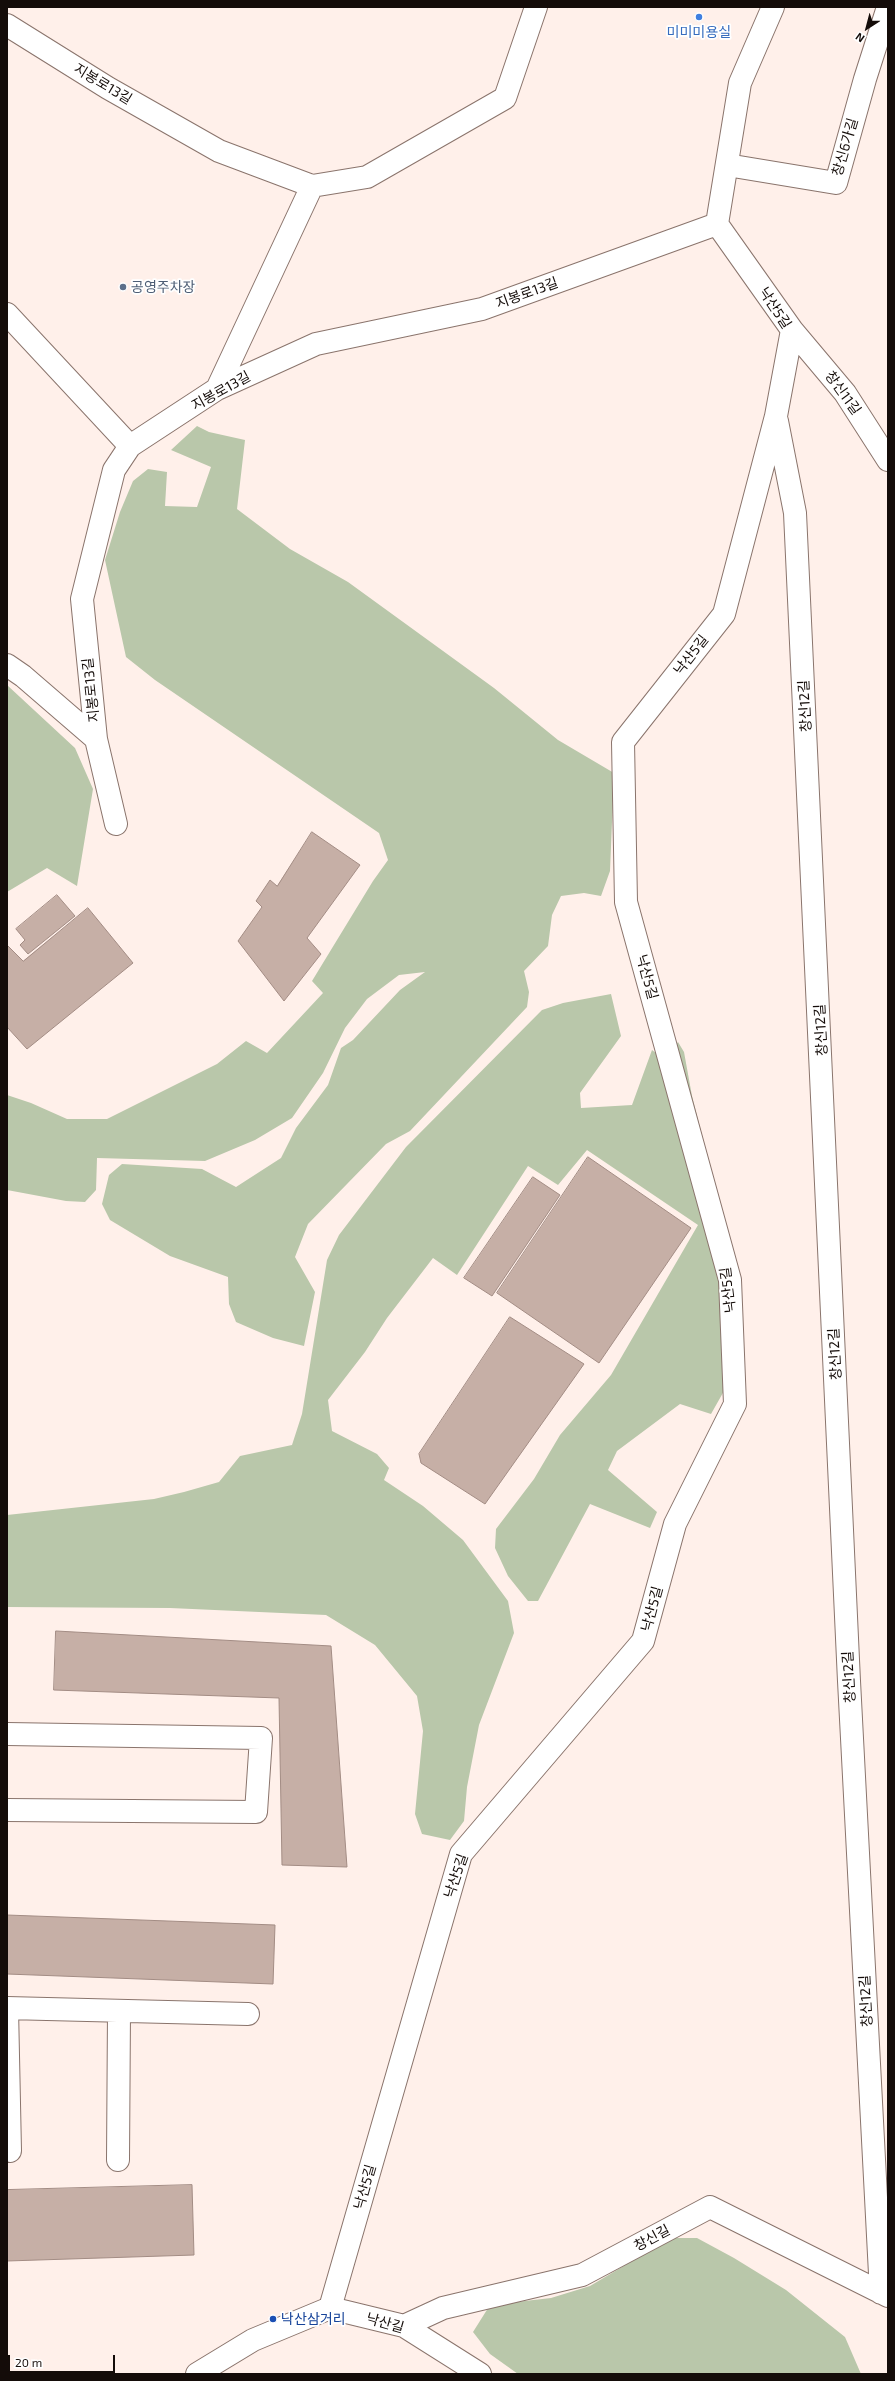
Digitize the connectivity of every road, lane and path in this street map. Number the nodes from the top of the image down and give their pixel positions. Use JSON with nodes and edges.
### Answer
{"nodes":[{"id":1,"x":536,"y":7,"type":"edge"},
{"id":2,"x":772,"y":7,"type":"edge"},
{"id":3,"x":888,"y":7,"type":"edge"},
{"id":4,"x":7,"y":26,"type":"edge"},
{"id":5,"x":727,"y":165,"type":"junction"},
{"id":6,"x":312,"y":186,"type":"junction"},
{"id":7,"x":717,"y":224,"type":"junction"},
{"id":8,"x":7,"y":314,"type":"edge"},
{"id":9,"x":792,"y":330,"type":"junction"},
{"id":10,"x":217,"y":389,"type":"junction"},
{"id":11,"x":776,"y":416,"type":"junction"},
{"id":12,"x":130,"y":446,"type":"junction"},
{"id":13,"x":888,"y":460,"type":"edge"},
{"id":14,"x":7,"y":664,"type":"edge"},
{"id":15,"x":96,"y":739,"type":"junction"},
{"id":16,"x":116,"y":824,"type":"dead end"},
{"id":17,"x":7,"y":1734,"type":"edge"},
{"id":18,"x":7,"y":1810,"type":"edge"},
{"id":19,"x":7,"y":2008,"type":"edge"},
{"id":20,"x":119,"y":2011,"type":"junction"},
{"id":21,"x":248,"y":2014,"type":"dead end"},
{"id":22,"x":10,"y":2152,"type":"dead end"},
{"id":23,"x":118,"y":2160,"type":"dead end"},
{"id":24,"x":885,"y":2294,"type":"edge"},
{"id":25,"x":330,"y":2308,"type":"junction"},
{"id":26,"x":404,"y":2326,"type":"junction"},
{"id":27,"x":198,"y":2374,"type":"edge"},
{"id":28,"x":480,"y":2374,"type":"edge"}],
"edges":[{"from":1,"to":6,"type":"street","name":"지봉로13길"},
{"from":2,"to":5,"type":"street"},
{"from":3,"to":5,"type":"street","name":"창신6가길"},
{"from":4,"to":6,"type":"street","name":"지봉로13길"},
{"from":5,"to":7,"type":"street"},
{"from":6,"to":10,"type":"street"},
{"from":7,"to":9,"type":"street","name":"낙산5길"},
{"from":7,"to":10,"type":"street","name":"지봉로13길"},
{"from":8,"to":12,"type":"street"},
{"from":9,"to":11,"type":"street","name":"낙산5길"},
{"from":9,"to":13,"type":"street","name":"창신11길"},
{"from":10,"to":12,"type":"street","name":"지봉로13길"},
{"from":11,"to":24,"type":"street","name":"창신12길"},
{"from":11,"to":25,"type":"street","name":"낙산5길"},
{"from":12,"to":15,"type":"street","name":"지봉로13길"},
{"from":14,"to":15,"type":"street","name":"지봉로13길"},
{"from":15,"to":16,"type":"street"},
{"from":17,"to":18,"type":"street"},
{"from":19,"to":20,"type":"street"},
{"from":19,"to":22,"type":"street"},
{"from":20,"to":21,"type":"street"},
{"from":20,"to":23,"type":"street"},
{"from":24,"to":26,"type":"street","name":"창신길"},
{"from":25,"to":26,"type":"street","name":"낙산길"},
{"from":25,"to":27,"type":"street"},
{"from":26,"to":28,"type":"street","name":"낙산길"}]}
